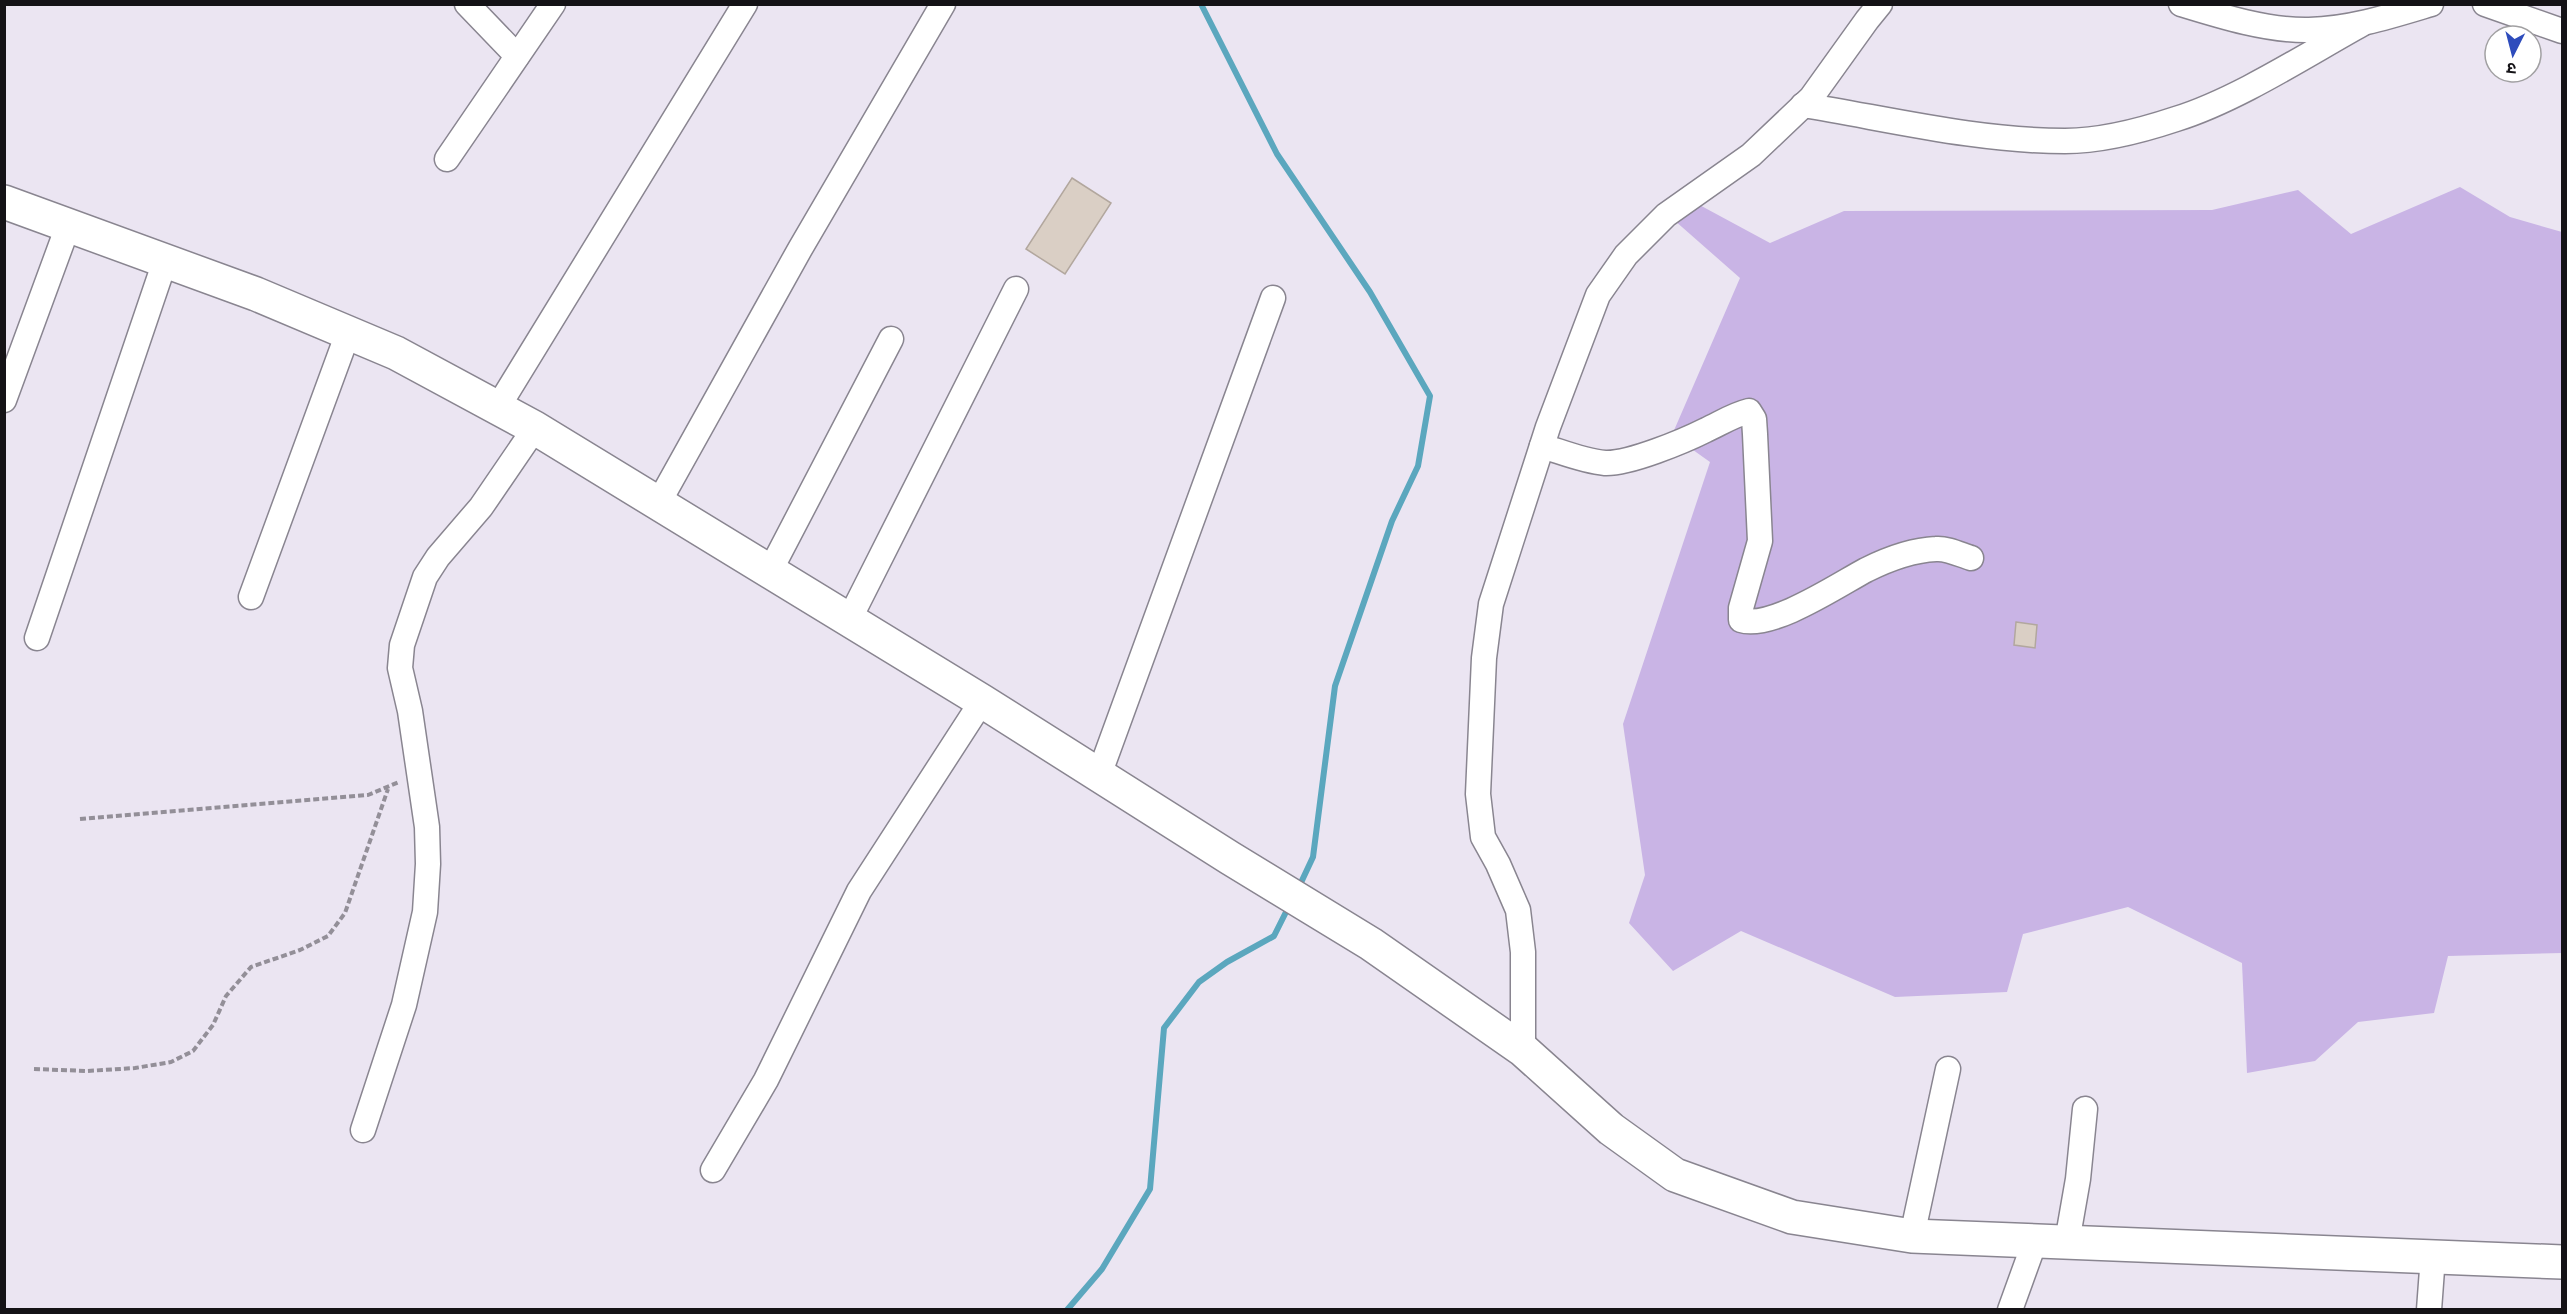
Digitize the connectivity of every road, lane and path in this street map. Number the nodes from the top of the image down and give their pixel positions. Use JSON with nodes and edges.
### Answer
{"nodes":[{"id":1,"x":467,"y":4,"type":"edge"},
{"id":2,"x":553,"y":4,"type":"edge"},
{"id":3,"x":745,"y":4,"type":"edge"},
{"id":4,"x":943,"y":4,"type":"edge"},
{"id":5,"x":1880,"y":4,"type":"edge"},
{"id":6,"x":2181,"y":4,"type":"edge"},
{"id":7,"x":2431,"y":4,"type":"edge"},
{"id":8,"x":2498,"y":6,"type":"edge"},
{"id":9,"x":2362,"y":24,"type":"junction"},
{"id":10,"x":2562,"y":31,"type":"edge"},
{"id":11,"x":517,"y":56,"type":"junction"},
{"id":12,"x":1803,"y":105,"type":"junction"},
{"id":13,"x":447,"y":159,"type":"dead end"},
{"id":14,"x":4,"y":202,"type":"edge"},
{"id":15,"x":68,"y":226,"type":"junction"},
{"id":16,"x":165,"y":261,"type":"junction"},
{"id":17,"x":1016,"y":289,"type":"dead end"},
{"id":18,"x":1273,"y":298,"type":"dead end"},
{"id":19,"x":348,"y":333,"type":"junction"},
{"id":20,"x":891,"y":339,"type":"dead end"},
{"id":21,"x":4,"y":400,"type":"edge"},
{"id":22,"x":498,"y":407,"type":"junction"},
{"id":23,"x":535,"y":428,"type":"junction"},
{"id":24,"x":1542,"y":446,"type":"junction"},
{"id":25,"x":659,"y":502,"type":"junction"},
{"id":26,"x":1971,"y":558,"type":"dead end"},
{"id":27,"x":770,"y":572,"type":"junction"},
{"id":28,"x":251,"y":597,"type":"dead end"},
{"id":29,"x":849,"y":620,"type":"junction"},
{"id":30,"x":37,"y":638,"type":"dead end"},
{"id":31,"x":982,"y":701,"type":"junction"},
{"id":32,"x":415,"y":752,"type":"junction"},
{"id":33,"x":1099,"y":775,"type":"junction"},
{"id":34,"x":388,"y":789,"type":"junction"},
{"id":35,"x":80,"y":819,"type":"dead end"},
{"id":36,"x":1523,"y":1050,"type":"junction"},
{"id":37,"x":34,"y":1069,"type":"dead end"},
{"id":38,"x":1948,"y":1069,"type":"dead end"},
{"id":39,"x":2085,"y":1109,"type":"dead end"},
{"id":40,"x":363,"y":1130,"type":"dead end"},
{"id":41,"x":713,"y":1170,"type":"dead end"},
{"id":42,"x":1912,"y":1236,"type":"junction"},
{"id":43,"x":2035,"y":1241,"type":"junction"},
{"id":44,"x":2067,"y":1242,"type":"junction"},
{"id":45,"x":2433,"y":1256,"type":"junction"},
{"id":46,"x":2562,"y":1262,"type":"edge"},
{"id":47,"x":2010,"y":1310,"type":"edge"},
{"id":48,"x":2429,"y":1310,"type":"edge"}],
"edges":[{"from":1,"to":11,"type":"street"},
{"from":2,"to":11,"type":"street"},
{"from":3,"to":22,"type":"street"},
{"from":4,"to":25,"type":"street"},
{"from":5,"to":12,"type":"street"},
{"from":6,"to":9,"type":"street"},
{"from":7,"to":9,"type":"street"},
{"from":8,"to":10,"type":"street"},
{"from":9,"to":12,"type":"street"},
{"from":11,"to":13,"type":"street"},
{"from":12,"to":24,"type":"street"},
{"from":14,"to":15,"type":"highway"},
{"from":15,"to":16,"type":"highway"},
{"from":15,"to":21,"type":"street"},
{"from":16,"to":19,"type":"highway"},
{"from":16,"to":30,"type":"street"},
{"from":17,"to":29,"type":"street"},
{"from":18,"to":33,"type":"street"},
{"from":19,"to":22,"type":"highway"},
{"from":19,"to":28,"type":"street"},
{"from":20,"to":27,"type":"street"},
{"from":22,"to":23,"type":"highway"},
{"from":23,"to":25,"type":"highway"},
{"from":23,"to":32,"type":"street"},
{"from":24,"to":26,"type":"street"},
{"from":24,"to":36,"type":"street"},
{"from":25,"to":27,"type":"highway"},
{"from":27,"to":29,"type":"highway"},
{"from":29,"to":31,"type":"highway"},
{"from":31,"to":33,"type":"highway"},
{"from":31,"to":41,"type":"street"},
{"from":32,"to":34,"type":"path"},
{"from":32,"to":40,"type":"street"},
{"from":33,"to":36,"type":"highway"},
{"from":34,"to":35,"type":"path"},
{"from":34,"to":37,"type":"path"},
{"from":36,"to":42,"type":"highway"},
{"from":38,"to":42,"type":"street"},
{"from":39,"to":44,"type":"street"},
{"from":42,"to":43,"type":"highway"},
{"from":43,"to":44,"type":"highway"},
{"from":43,"to":47,"type":"street"},
{"from":44,"to":45,"type":"highway"},
{"from":45,"to":46,"type":"highway"},
{"from":45,"to":48,"type":"street"}]}
